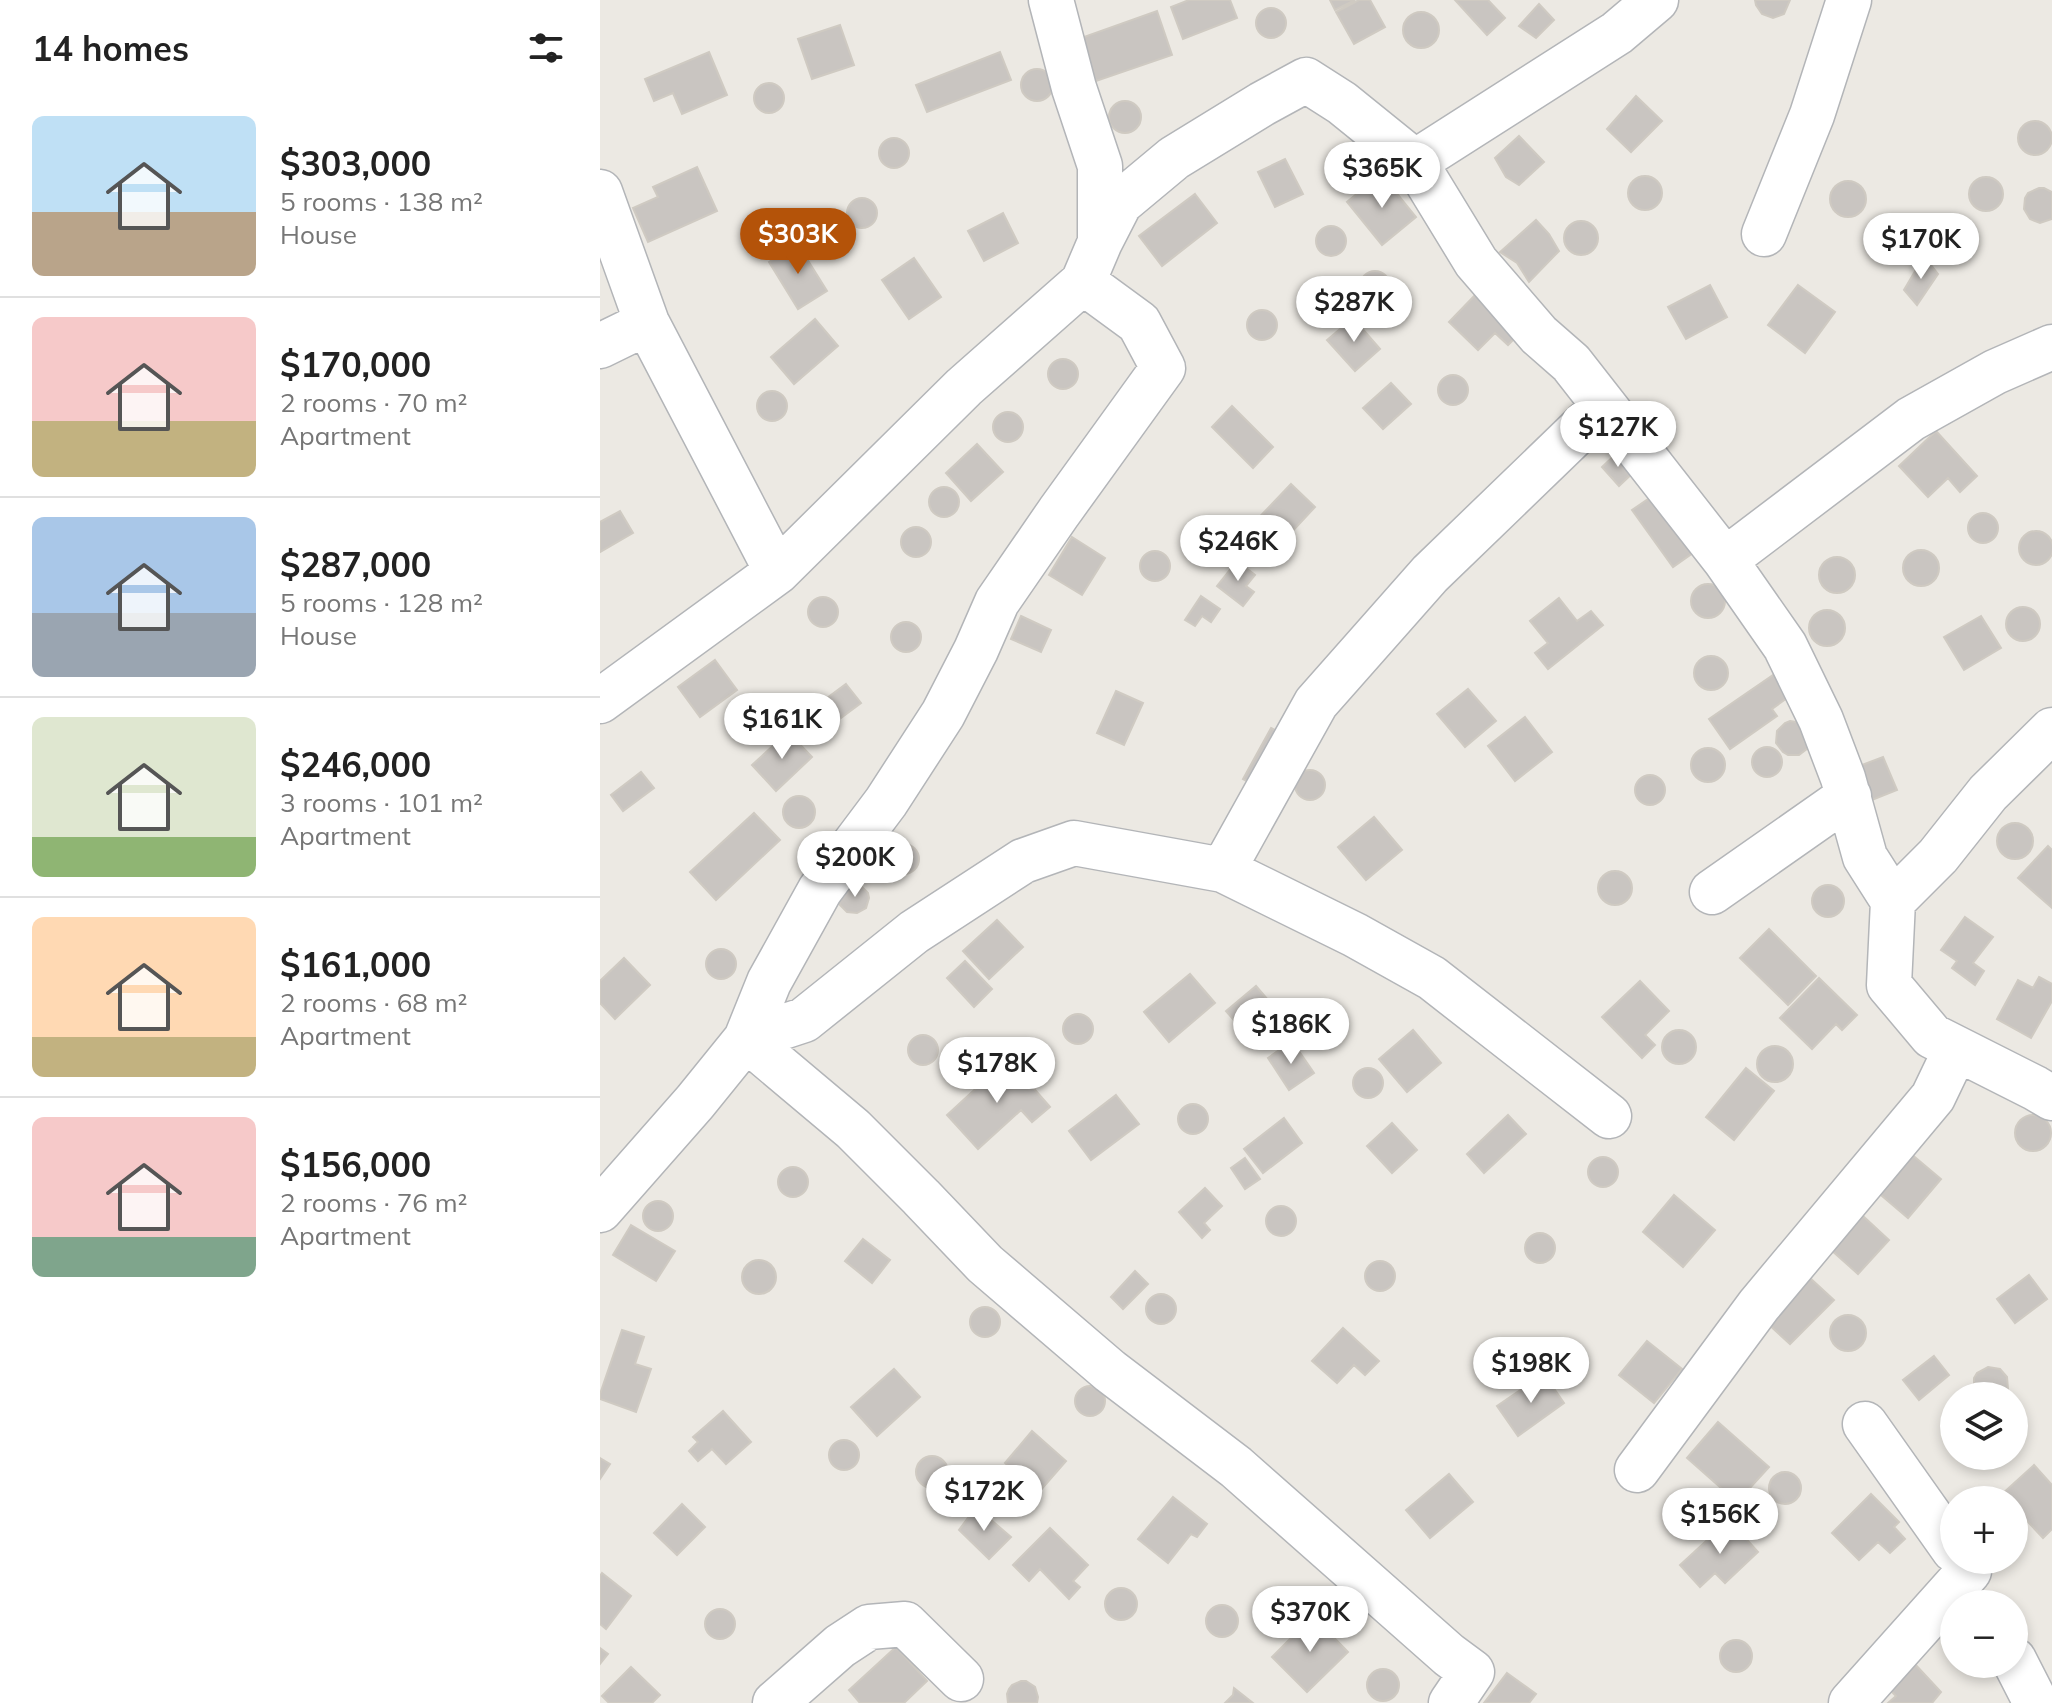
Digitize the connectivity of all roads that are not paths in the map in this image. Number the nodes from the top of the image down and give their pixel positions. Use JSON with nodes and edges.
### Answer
{"nodes":[{"id":1,"x":1051,"y":0,"type":"edge"},
{"id":2,"x":1656,"y":0,"type":"edge"},
{"id":3,"x":1849,"y":0,"type":"edge"},
{"id":4,"x":1415,"y":162,"type":"junction"},
{"id":5,"x":600,"y":192,"type":"edge"},
{"id":6,"x":1764,"y":234,"type":"dead end"},
{"id":7,"x":1100,"y":242,"type":"junction"},
{"id":8,"x":1083,"y":282,"type":"junction"},
{"id":9,"x":647,"y":323,"type":"junction"},
{"id":10,"x":600,"y":346,"type":"edge"},
{"id":11,"x":2052,"y":347,"type":"edge"},
{"id":12,"x":1604,"y":406,"type":"junction"},
{"id":13,"x":1725,"y":560,"type":"junction"},
{"id":14,"x":777,"y":572,"type":"junction"},
{"id":15,"x":600,"y":701,"type":"edge"},
{"id":16,"x":2052,"y":730,"type":"edge"},
{"id":17,"x":1849,"y":796,"type":"junction"},
{"id":18,"x":1223,"y":870,"type":"junction"},
{"id":19,"x":1712,"y":892,"type":"dead end"},
{"id":20,"x":1893,"y":901,"type":"junction"},
{"id":21,"x":746,"y":1039,"type":"junction"},
{"id":22,"x":1956,"y":1049,"type":"junction"},
{"id":23,"x":2052,"y":1098,"type":"edge"},
{"id":24,"x":1609,"y":1116,"type":"dead end"},
{"id":25,"x":600,"y":1210,"type":"edge"},
{"id":26,"x":1865,"y":1424,"type":"dead end"},
{"id":27,"x":1637,"y":1470,"type":"dead end"},
{"id":28,"x":1940,"y":1531,"type":"edge"},
{"id":29,"x":1965,"y":1574,"type":"edge"},
{"id":30,"x":2023,"y":1678,"type":"edge"},
{"id":31,"x":961,"y":1679,"type":"dead end"},
{"id":32,"x":775,"y":1703,"type":"edge"},
{"id":33,"x":1451,"y":1703,"type":"edge"},
{"id":34,"x":1851,"y":1703,"type":"edge"},
{"id":35,"x":2036,"y":1703,"type":"edge"}],
"edges":[{"from":1,"to":7,"type":"street"},
{"from":2,"to":4,"type":"street"},
{"from":3,"to":6,"type":"street"},
{"from":4,"to":7,"type":"street"},
{"from":4,"to":12,"type":"street"},
{"from":5,"to":9,"type":"street"},
{"from":7,"to":8,"type":"street"},
{"from":8,"to":14,"type":"street"},
{"from":8,"to":21,"type":"street"},
{"from":9,"to":10,"type":"street"},
{"from":9,"to":14,"type":"street"},
{"from":11,"to":13,"type":"street"},
{"from":12,"to":13,"type":"street"},
{"from":12,"to":18,"type":"street"},
{"from":13,"to":17,"type":"street"},
{"from":14,"to":15,"type":"street"},
{"from":16,"to":20,"type":"street"},
{"from":17,"to":19,"type":"street"},
{"from":17,"to":20,"type":"street"},
{"from":18,"to":21,"type":"street"},
{"from":18,"to":24,"type":"street"},
{"from":20,"to":22,"type":"street"},
{"from":21,"to":25,"type":"street"},
{"from":21,"to":33,"type":"street"},
{"from":22,"to":23,"type":"street"},
{"from":22,"to":27,"type":"street"},
{"from":26,"to":28,"type":"street"},
{"from":29,"to":34,"type":"street"},
{"from":30,"to":35,"type":"street"},
{"from":31,"to":32,"type":"street"}]}
